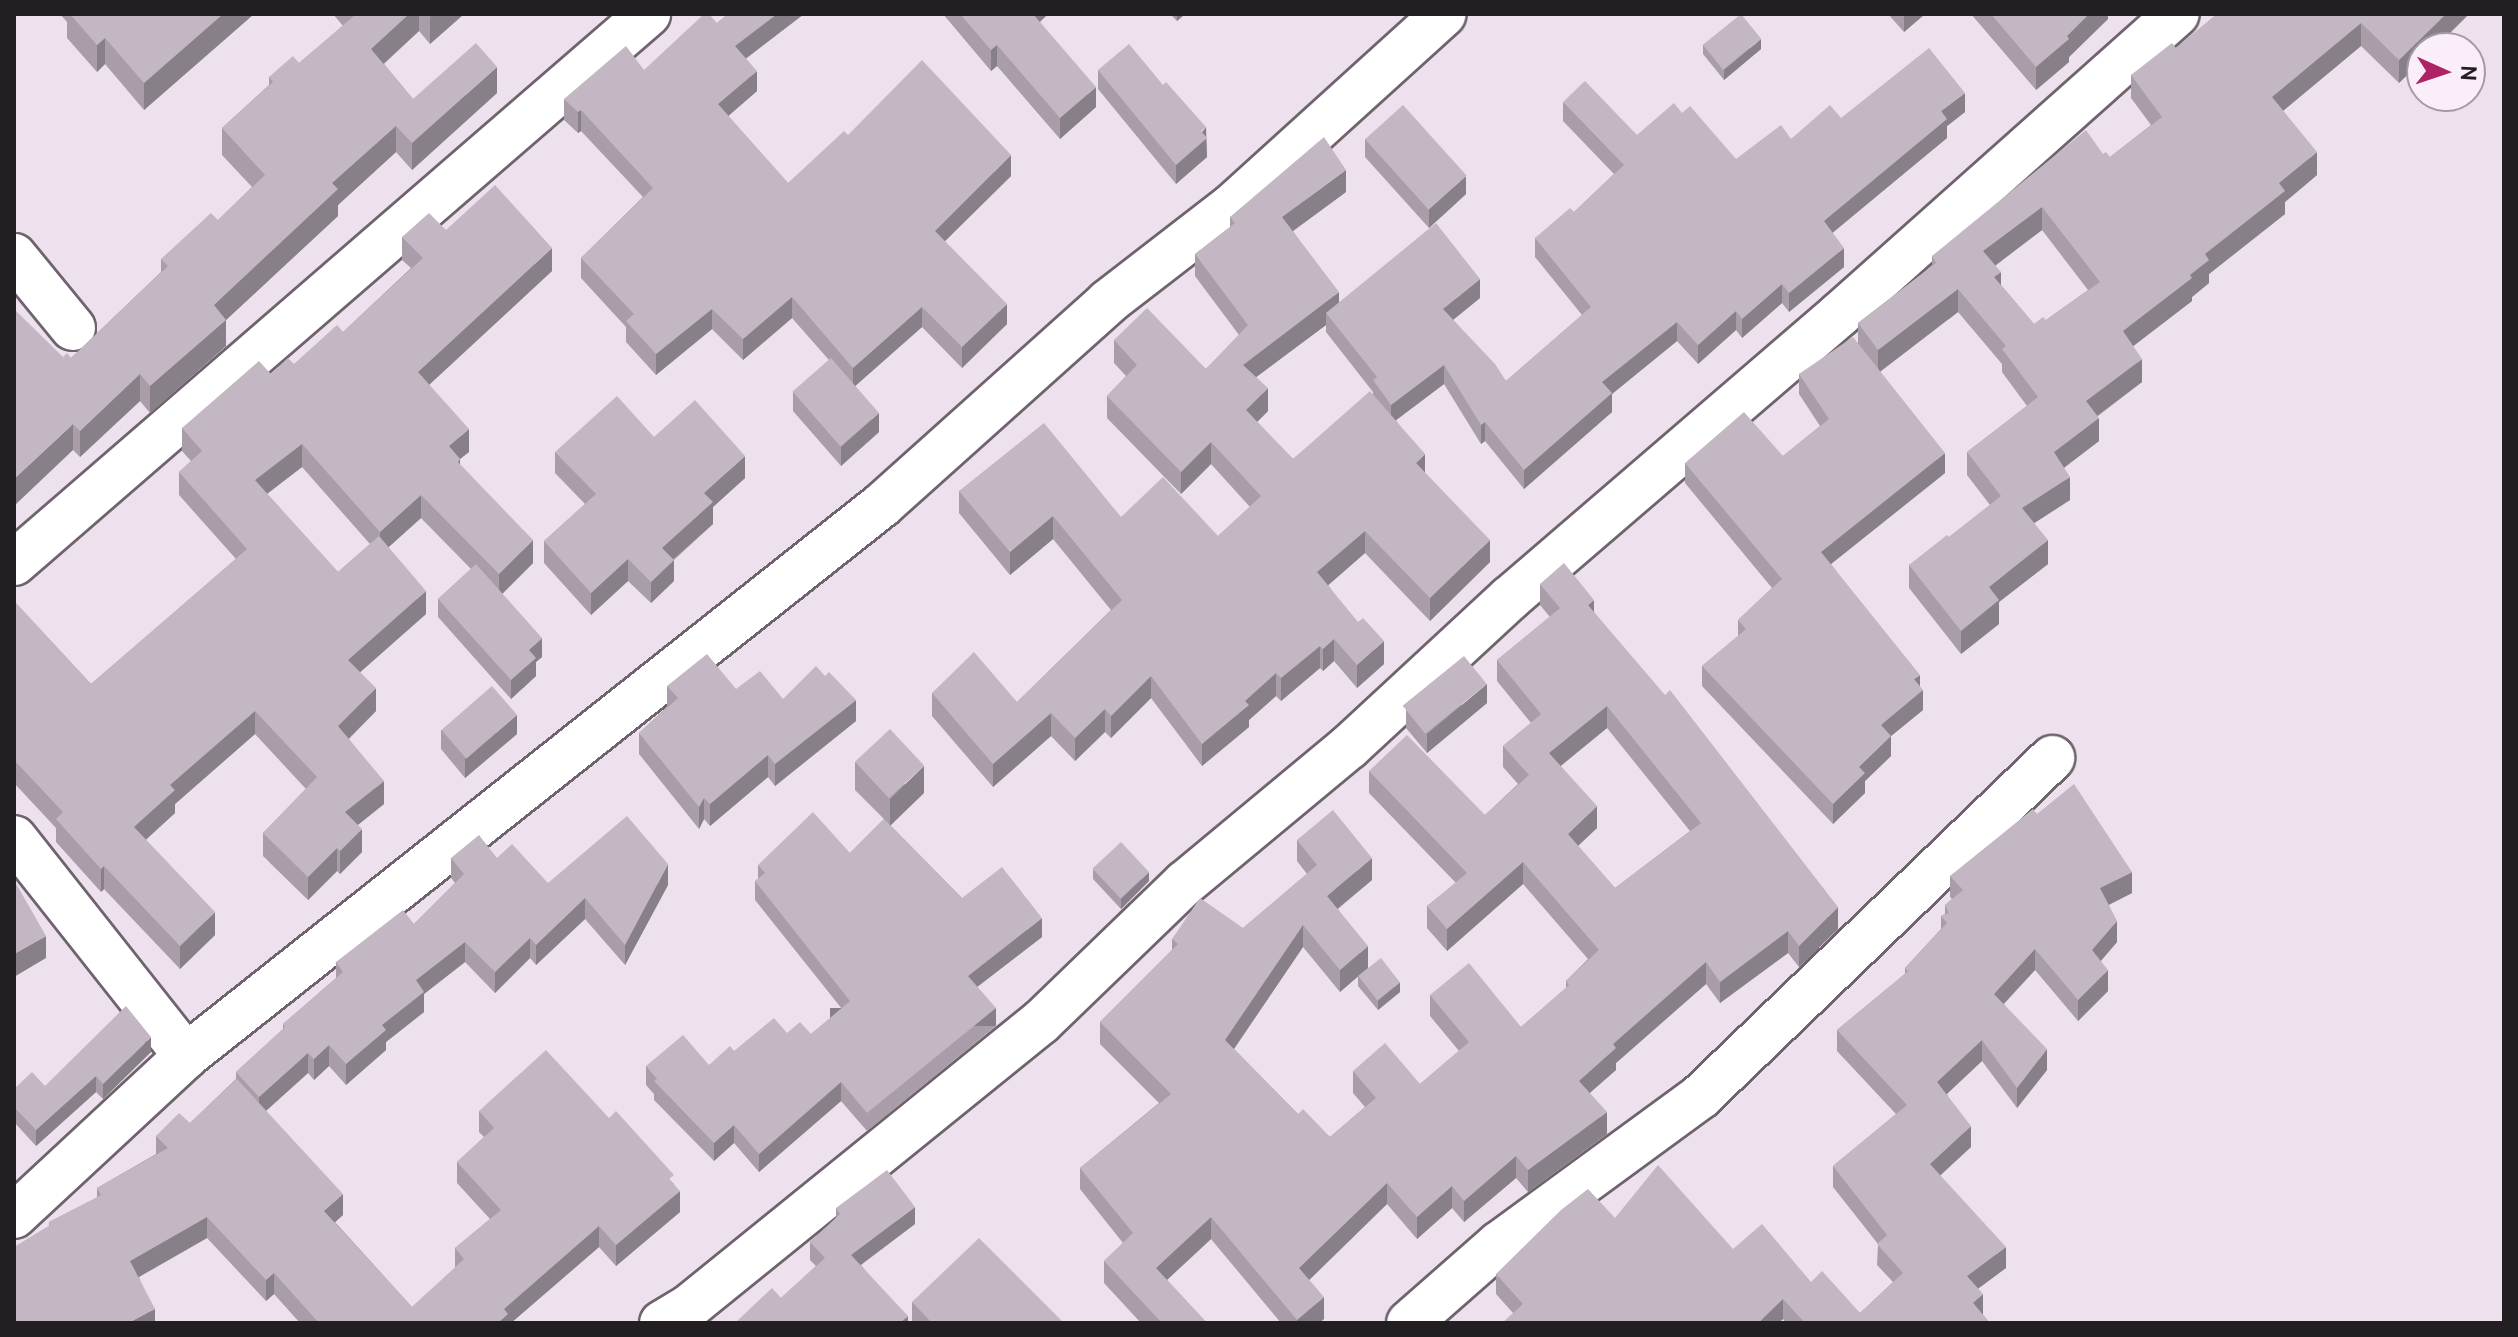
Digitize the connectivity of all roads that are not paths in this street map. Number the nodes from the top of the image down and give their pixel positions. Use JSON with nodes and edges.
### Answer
{"nodes":[{"id":1,"x":648,"y":14,"type":"edge"},
{"id":2,"x":1444,"y":14,"type":"edge"},
{"id":3,"x":2177,"y":14,"type":"edge"},
{"id":4,"x":14,"y":256,"type":"edge"},
{"id":5,"x":73,"y":328,"type":"dead end"},
{"id":6,"x":14,"y":563,"type":"edge"},
{"id":7,"x":2052,"y":758,"type":"dead end"},
{"id":8,"x":14,"y":838,"type":"edge"},
{"id":9,"x":186,"y":1056,"type":"junction"},
{"id":10,"x":14,"y":1216,"type":"edge"},
{"id":11,"x":662,"y":1323,"type":"edge"},
{"id":12,"x":1409,"y":1323,"type":"edge"}],
"edges":[{"from":1,"to":6,"type":"street"},
{"from":2,"to":9,"type":"street"},
{"from":3,"to":11,"type":"street"},
{"from":4,"to":5,"type":"street"},
{"from":7,"to":12,"type":"street"},
{"from":8,"to":9,"type":"street"},
{"from":9,"to":10,"type":"street"}]}
